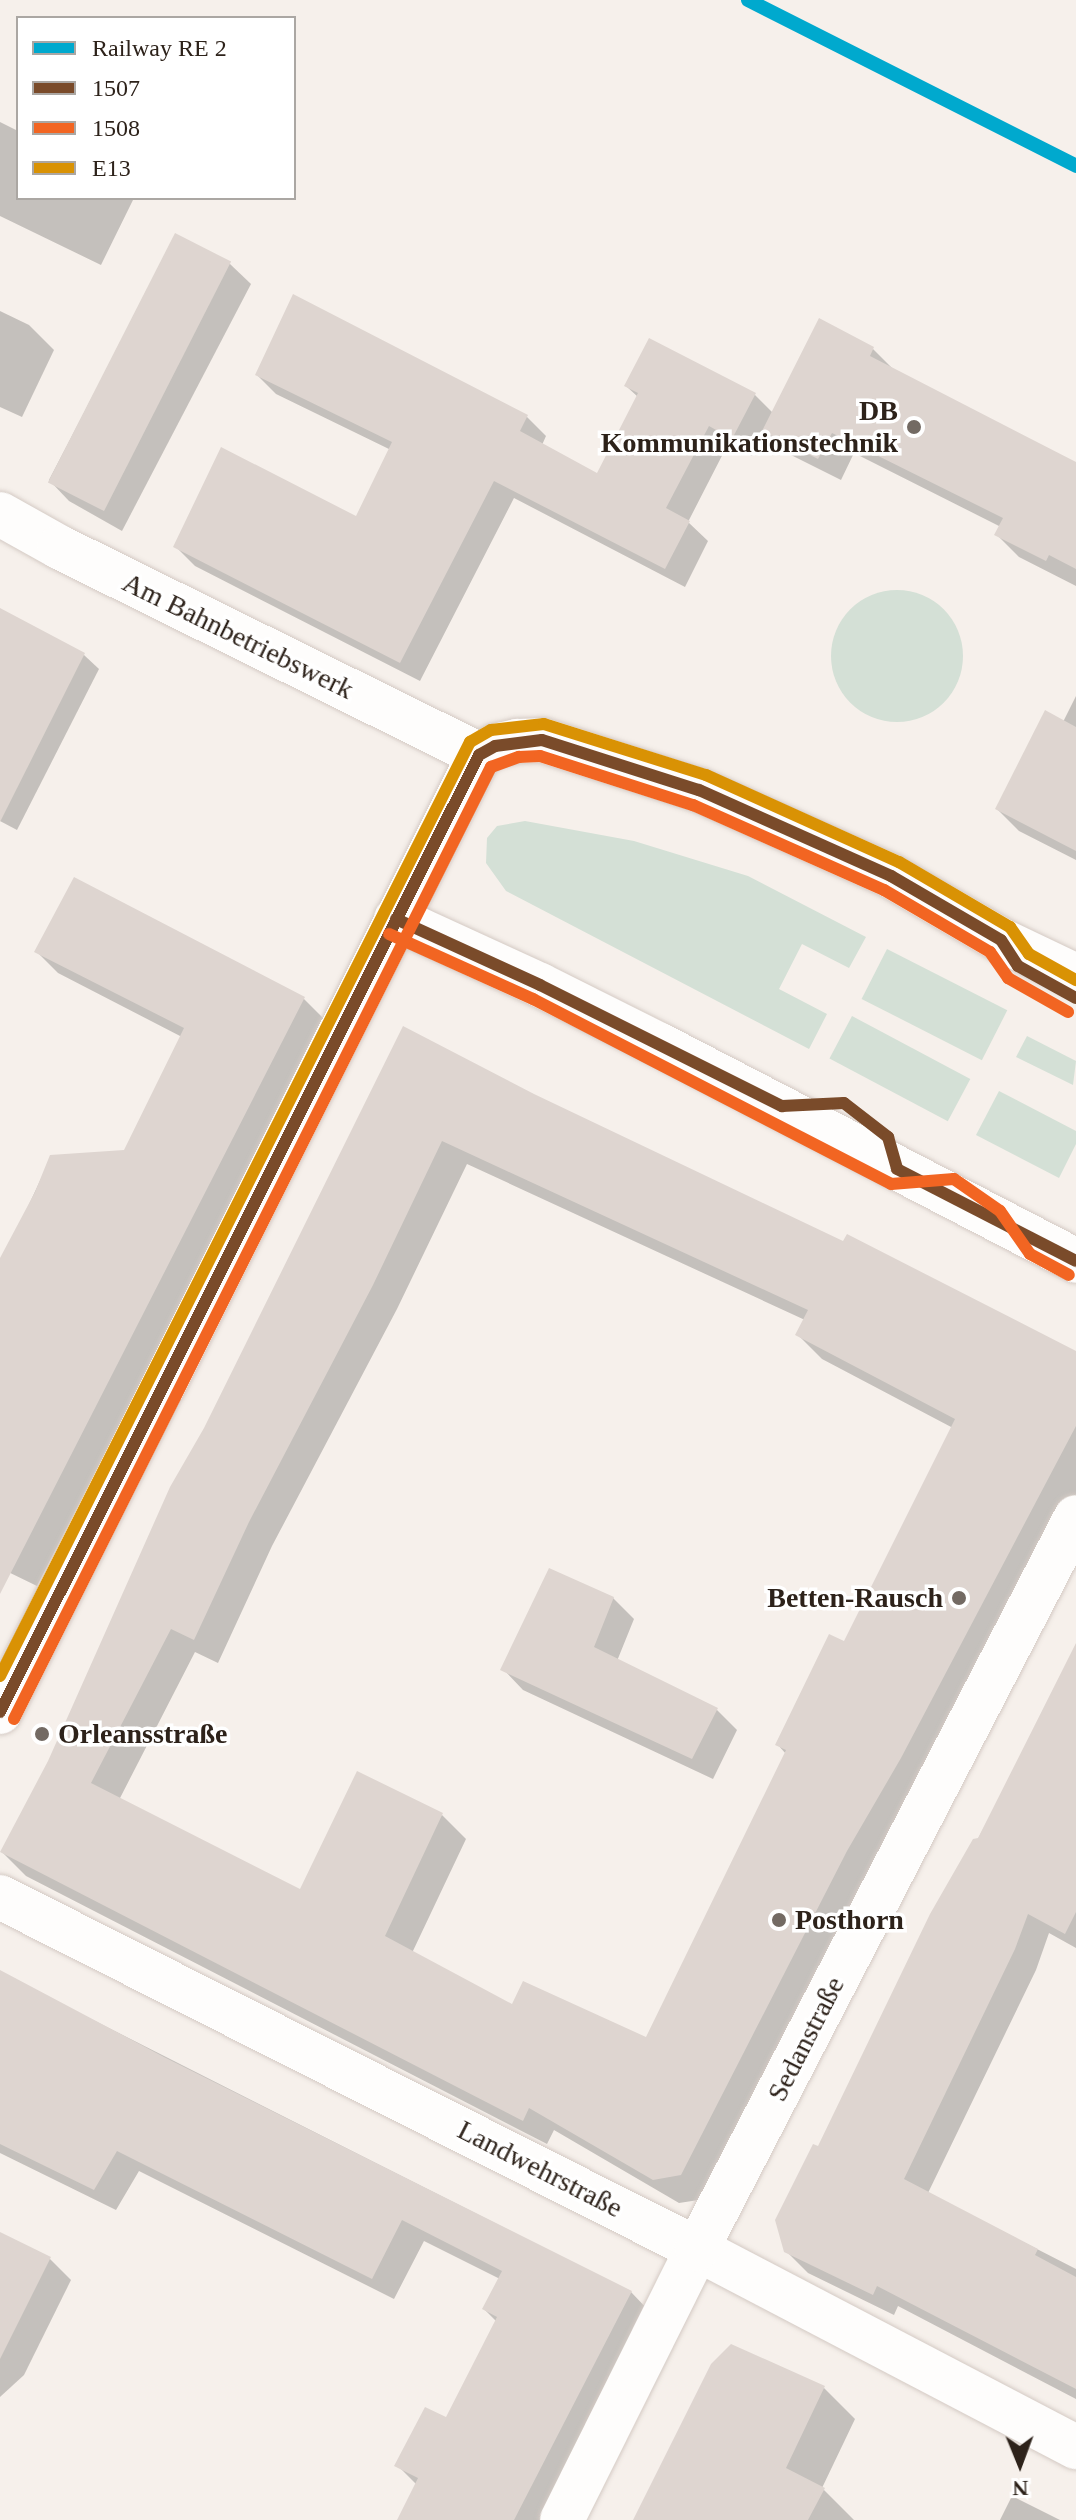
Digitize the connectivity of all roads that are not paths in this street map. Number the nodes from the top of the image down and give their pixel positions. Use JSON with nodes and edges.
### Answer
{"nodes":[{"id":1,"x":0,"y":514,"type":"edge"},
{"id":2,"x":479,"y":755,"type":"junction"},
{"id":3,"x":396,"y":919,"type":"junction"},
{"id":4,"x":1076,"y":976,"type":"edge"},
{"id":5,"x":1076,"y":1261,"type":"edge"},
{"id":6,"x":1076,"y":1517,"type":"edge"},
{"id":7,"x":0,"y":1712,"type":"edge"},
{"id":8,"x":0,"y":1897,"type":"edge"},
{"id":9,"x":697,"y":2249,"type":"junction"},
{"id":10,"x":1076,"y":2447,"type":"edge"},
{"id":11,"x":562,"y":2520,"type":"edge"}],
"edges":[{"from":1,"to":2,"type":"street","name":"Am Bahnbetriebswerk"},
{"from":2,"to":3,"type":"street"},
{"from":2,"to":4,"type":"street"},
{"from":3,"to":5,"type":"street"},
{"from":3,"to":7,"type":"street"},
{"from":6,"to":9,"type":"street","name":"Sedanstraße"},
{"from":8,"to":9,"type":"street","name":"Landwehrstraße"},
{"from":9,"to":10,"type":"street","name":"Landwehrstraße"},
{"from":9,"to":11,"type":"street","name":"Sedanstraße"}]}
